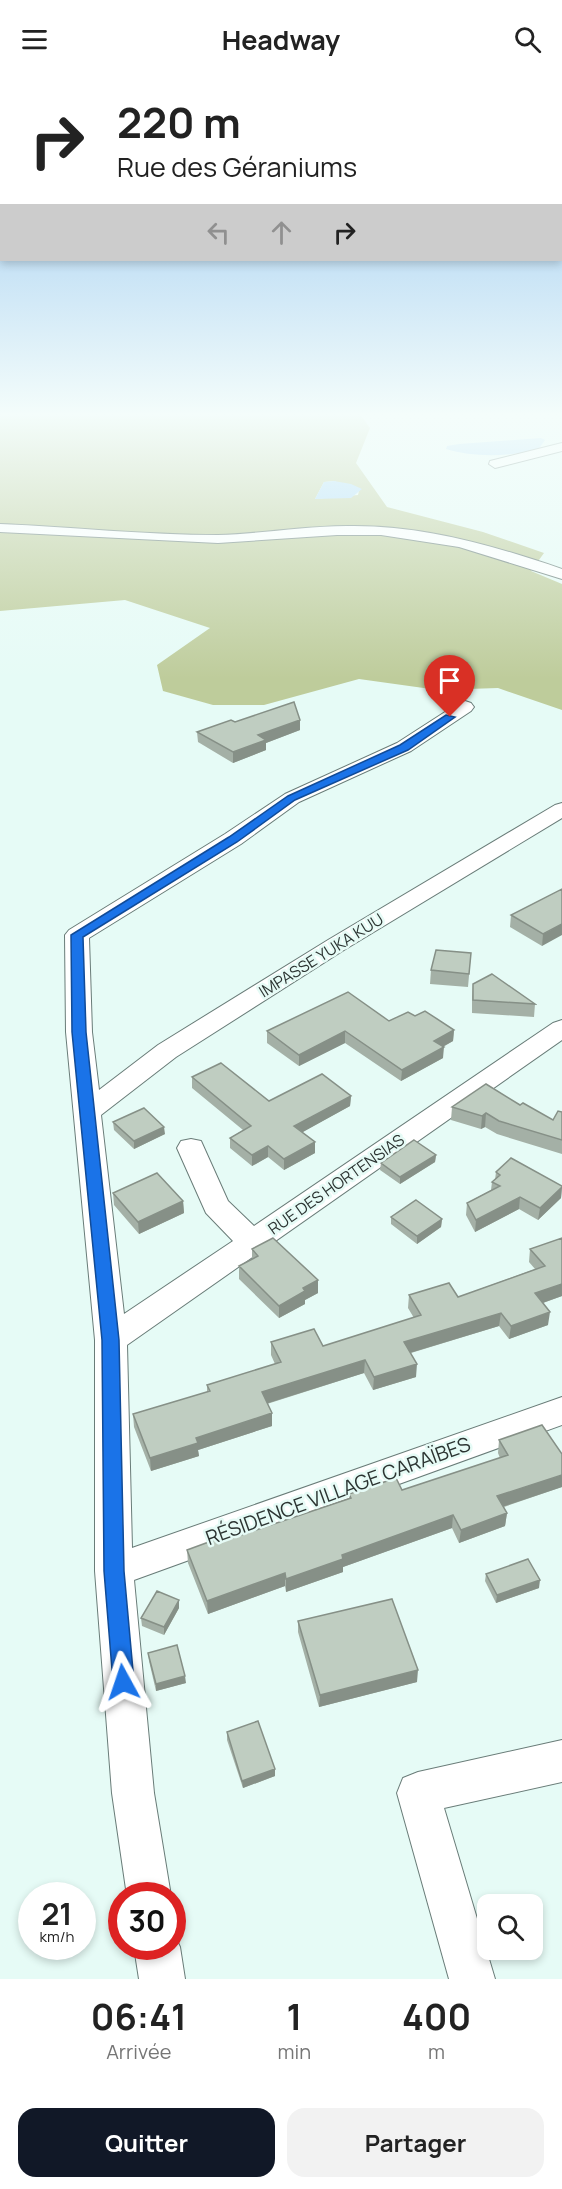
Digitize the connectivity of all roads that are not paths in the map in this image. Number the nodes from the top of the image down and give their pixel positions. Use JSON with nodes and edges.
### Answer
{"nodes":[{"id":1,"x":0,"y":528,"type":"edge"},
{"id":2,"x":562,"y":574,"type":"edge"},
{"id":3,"x":465,"y":706,"type":"dead end"},
{"id":4,"x":562,"y":809,"type":"edge"},
{"id":5,"x":562,"y":1028,"type":"edge"},
{"id":6,"x":88,"y":1112,"type":"junction"},
{"id":7,"x":191,"y":1148,"type":"dead end"},
{"id":8,"x":252,"y":1242,"type":"junction"},
{"id":9,"x":111,"y":1340,"type":"junction"},
{"id":10,"x":562,"y":1411,"type":"edge"},
{"id":11,"x":114,"y":1571,"type":"junction"},
{"id":12,"x":562,"y":1761,"type":"edge"},
{"id":13,"x":147,"y":1882,"type":"edge"},
{"id":14,"x":159,"y":1960,"type":"edge"},
{"id":15,"x":162,"y":1979,"type":"edge"},
{"id":16,"x":472,"y":1979,"type":"edge"}],
"edges":[{"from":1,"to":2,"type":"street"},
{"from":3,"to":6,"type":"street"},
{"from":4,"to":6,"type":"street","name":"IMPASSE YUKA KUU"},
{"from":5,"to":8,"type":"street","name":"RUE DES HORTENSIAS"},
{"from":6,"to":9,"type":"street"},
{"from":7,"to":8,"type":"street"},
{"from":8,"to":9,"type":"street","name":"RUE DES HORTENSIAS"},
{"from":9,"to":11,"type":"street"},
{"from":10,"to":11,"type":"street","name":"RÉSIDENCE VILLAGE CARAÏBES"},
{"from":11,"to":13,"type":"street"},
{"from":12,"to":16,"type":"street"},
{"from":14,"to":15,"type":"street"}]}
